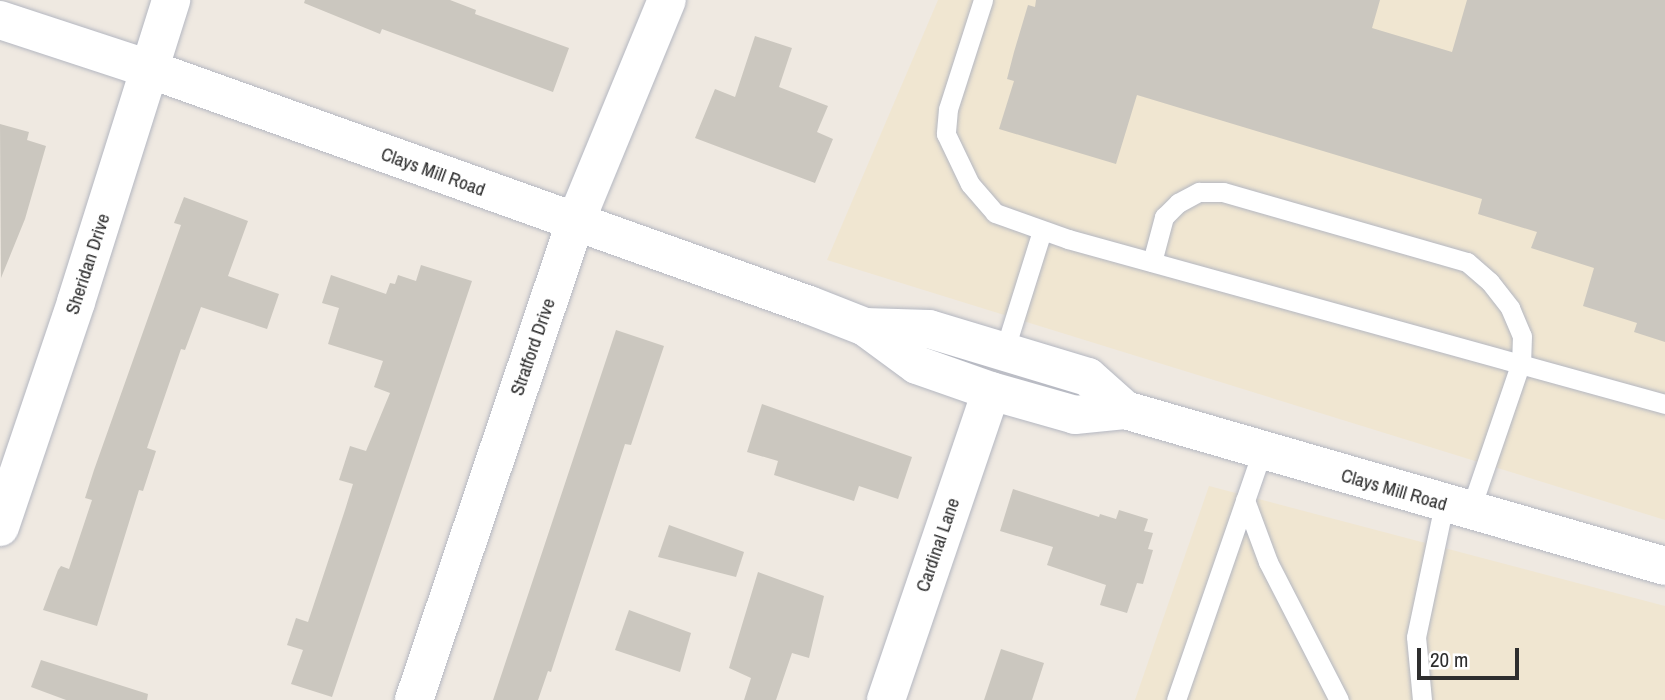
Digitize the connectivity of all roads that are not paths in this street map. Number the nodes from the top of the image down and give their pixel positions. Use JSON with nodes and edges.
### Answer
{"nodes":[{"id":1,"x":171,"y":0,"type":"edge"},
{"id":2,"x":667,"y":0,"type":"edge"},
{"id":3,"x":983,"y":0,"type":"edge"},
{"id":4,"x":0,"y":20,"type":"edge"},
{"id":5,"x":149,"y":69,"type":"junction"},
{"id":6,"x":575,"y":223,"type":"junction"},
{"id":7,"x":1042,"y":231,"type":"junction"},
{"id":8,"x":1152,"y":262,"type":"junction"},
{"id":9,"x":865,"y":327,"type":"junction"},
{"id":10,"x":1004,"y":352,"type":"junction"},
{"id":11,"x":1521,"y":362,"type":"junction"},
{"id":12,"x":990,"y":391,"type":"junction"},
{"id":13,"x":1665,"y":404,"type":"edge"},
{"id":14,"x":1125,"y":410,"type":"junction"},
{"id":15,"x":1262,"y":451,"type":"junction"},
{"id":16,"x":1245,"y":500,"type":"junction"},
{"id":17,"x":1457,"y":508,"type":"junction"},
{"id":18,"x":0,"y":527,"type":"edge"},
{"id":19,"x":1665,"y":566,"type":"edge"},
{"id":20,"x":414,"y":700,"type":"edge"},
{"id":21,"x":886,"y":700,"type":"edge"},
{"id":22,"x":1176,"y":700,"type":"edge"},
{"id":23,"x":1339,"y":700,"type":"edge"},
{"id":24,"x":1422,"y":700,"type":"edge"}],
"edges":[{"from":1,"to":5,"type":"main road","name":"Sheridan Drive"},
{"from":2,"to":6,"type":"main road","name":"Stratford Drive"},
{"from":3,"to":7,"type":"lane"},
{"from":4,"to":5,"type":"main road","name":"Clays Mill Road"},
{"from":5,"to":6,"type":"main road","name":"Clays Mill Road"},
{"from":5,"to":18,"type":"main road","name":"Sheridan Drive"},
{"from":6,"to":9,"type":"main road","name":"Clays Mill Road"},
{"from":6,"to":20,"type":"main road","name":"Stratford Drive"},
{"from":7,"to":8,"type":"lane"},
{"from":7,"to":10,"type":"lane"},
{"from":8,"to":11,"type":"lane"},
{"from":8,"to":11,"type":"lane"},
{"from":9,"to":10,"type":"main road","name":"Clays Mill Road"},
{"from":9,"to":12,"type":"main road","name":"Clays Mill Road"},
{"from":10,"to":14,"type":"main road","name":"Clays Mill Road"},
{"from":11,"to":13,"type":"lane"},
{"from":11,"to":17,"type":"lane"},
{"from":12,"to":14,"type":"main road","name":"Clays Mill Road"},
{"from":12,"to":21,"type":"main road","name":"Cardinal Lane"},
{"from":14,"to":15,"type":"main road","name":"Clays Mill Road"},
{"from":15,"to":16,"type":"lane"},
{"from":15,"to":17,"type":"main road","name":"Clays Mill Road"},
{"from":16,"to":22,"type":"lane"},
{"from":16,"to":23,"type":"lane"},
{"from":17,"to":19,"type":"main road","name":"Clays Mill Road"},
{"from":17,"to":24,"type":"lane"}]}
